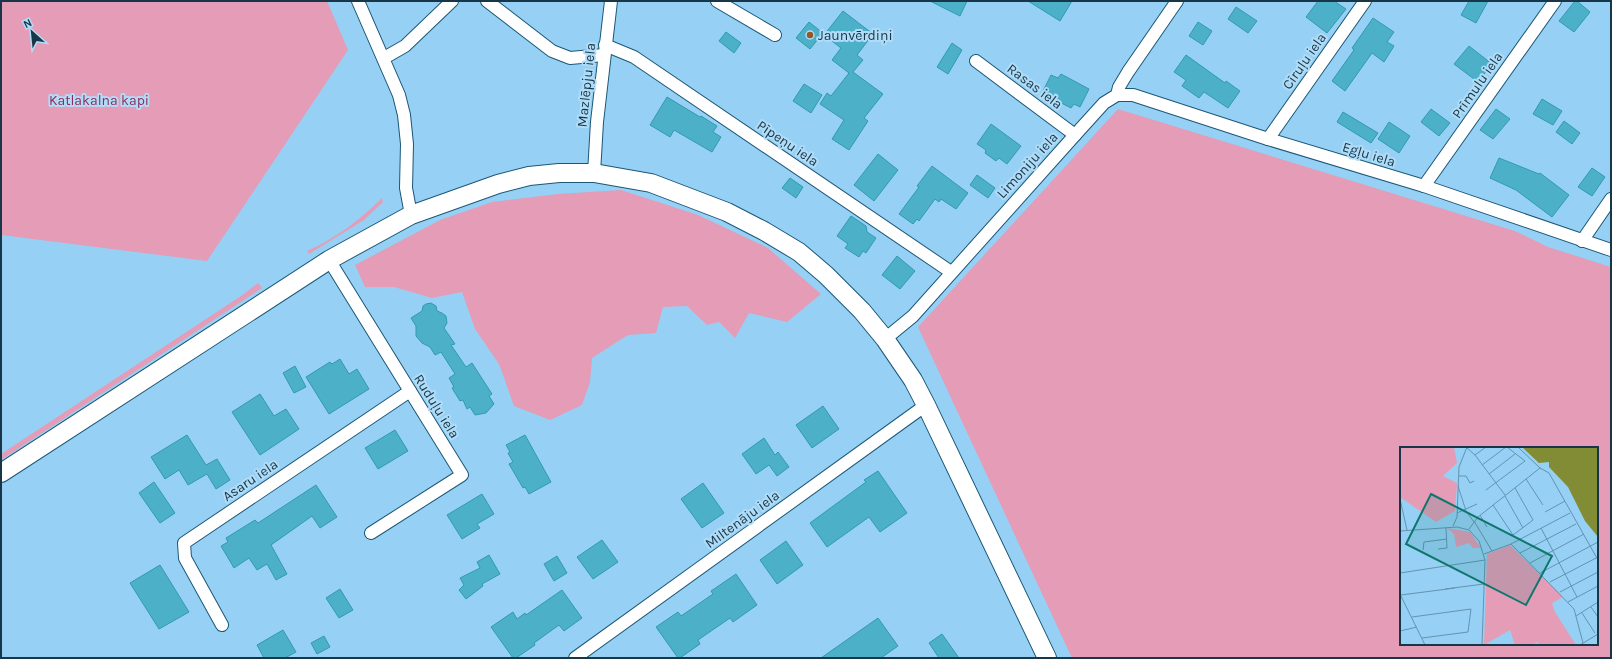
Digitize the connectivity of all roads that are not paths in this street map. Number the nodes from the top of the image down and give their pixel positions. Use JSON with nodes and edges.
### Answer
{"nodes":[{"id":1,"x":358,"y":1,"type":"edge"},
{"id":2,"x":452,"y":1,"type":"edge"},
{"id":3,"x":487,"y":1,"type":"edge"},
{"id":4,"x":611,"y":1,"type":"edge"},
{"id":5,"x":717,"y":1,"type":"edge"},
{"id":6,"x":1177,"y":1,"type":"edge"},
{"id":7,"x":1365,"y":1,"type":"edge"},
{"id":8,"x":1555,"y":1,"type":"edge"},
{"id":9,"x":775,"y":35,"type":"dead end"},
{"id":10,"x":605,"y":50,"type":"junction"},
{"id":11,"x":384,"y":58,"type":"junction"},
{"id":12,"x":976,"y":61,"type":"dead end"},
{"id":13,"x":1117,"y":94,"type":"junction"},
{"id":14,"x":1075,"y":134,"type":"junction"},
{"id":15,"x":1268,"y":138,"type":"junction"},
{"id":16,"x":594,"y":173,"type":"junction"},
{"id":17,"x":1424,"y":186,"type":"junction"},
{"id":18,"x":1611,"y":199,"type":"edge"},
{"id":19,"x":411,"y":215,"type":"junction"},
{"id":20,"x":1582,"y":241,"type":"junction"},
{"id":21,"x":1611,"y":250,"type":"edge"},
{"id":22,"x":329,"y":260,"type":"junction"},
{"id":23,"x":951,"y":272,"type":"junction"},
{"id":24,"x":885,"y":339,"type":"junction"},
{"id":25,"x":410,"y":391,"type":"junction"},
{"id":26,"x":926,"y":405,"type":"junction"},
{"id":27,"x":1,"y":473,"type":"edge"},
{"id":28,"x":371,"y":533,"type":"dead end"},
{"id":29,"x":222,"y":625,"type":"dead end"},
{"id":30,"x":575,"y":658,"type":"edge"},
{"id":31,"x":1047,"y":658,"type":"edge"}],
"edges":[{"from":1,"to":11,"type":"street"},
{"from":2,"to":11,"type":"street"},
{"from":3,"to":10,"type":"street"},
{"from":4,"to":10,"type":"street","name":"Mazlēpju iela"},
{"from":5,"to":9,"type":"street"},
{"from":6,"to":13,"type":"street","name":"Limoniju iela"},
{"from":7,"to":15,"type":"street","name":"Cīruļu iela"},
{"from":8,"to":17,"type":"street","name":"Prīmulu iela"},
{"from":10,"to":16,"type":"street","name":"Mazlēpju iela"},
{"from":10,"to":23,"type":"street","name":"Pīpeņu iela"},
{"from":11,"to":19,"type":"street"},
{"from":12,"to":14,"type":"street","name":"Rasas iela"},
{"from":13,"to":14,"type":"street","name":"Limoniju iela"},
{"from":13,"to":15,"type":"street","name":"Egļu iela"},
{"from":14,"to":23,"type":"street","name":"Limoniju iela"},
{"from":15,"to":17,"type":"street","name":"Egļu iela"},
{"from":16,"to":19,"type":"main road"},
{"from":16,"to":24,"type":"main road"},
{"from":17,"to":20,"type":"street","name":"Egļu iela"},
{"from":18,"to":20,"type":"street"},
{"from":19,"to":22,"type":"main road"},
{"from":20,"to":21,"type":"street","name":"Egļu iela"},
{"from":22,"to":25,"type":"street","name":"Ruduļu iela"},
{"from":22,"to":27,"type":"main road"},
{"from":23,"to":24,"type":"street","name":"Limoniju iela"},
{"from":24,"to":26,"type":"main road"},
{"from":25,"to":28,"type":"street","name":"Ruduļu iela"},
{"from":25,"to":29,"type":"street","name":"Asaru iela"},
{"from":26,"to":30,"type":"street","name":"Miltenāju iela"},
{"from":26,"to":31,"type":"main road"}]}
